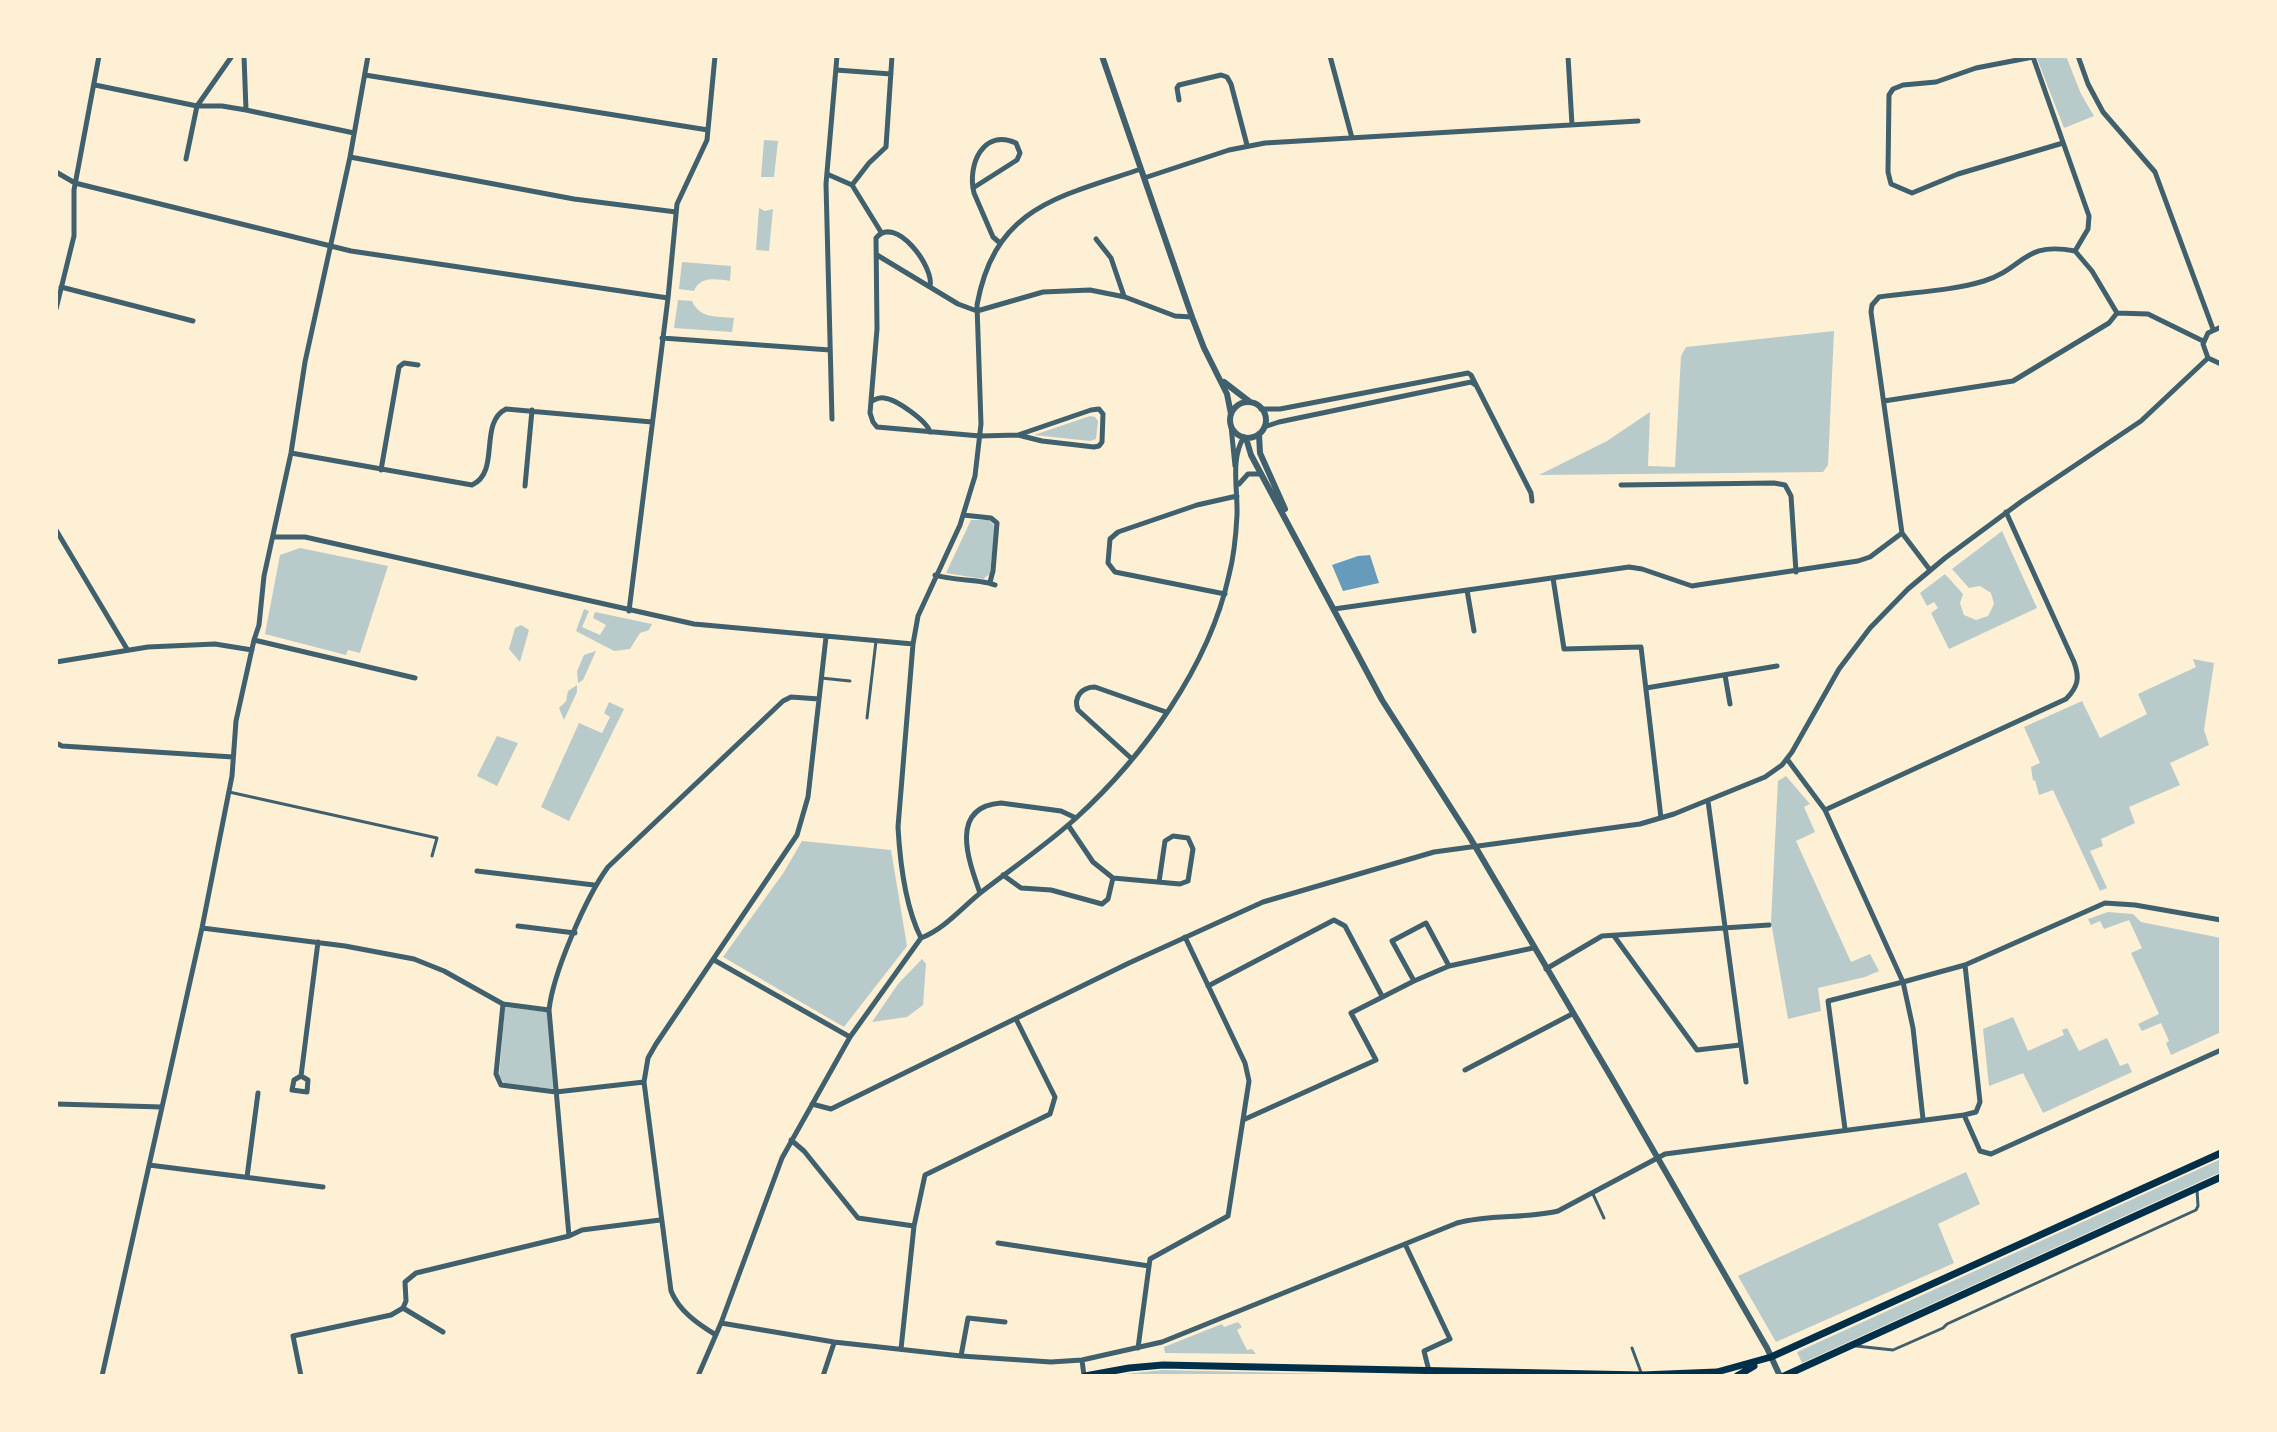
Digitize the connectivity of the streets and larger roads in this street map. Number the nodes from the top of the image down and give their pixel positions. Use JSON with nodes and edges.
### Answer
{"nodes":[{"id":1,"x":99,"y":56,"type":"edge"},
{"id":2,"x":232,"y":56,"type":"edge"},
{"id":3,"x":244,"y":56,"type":"edge"},
{"id":4,"x":368,"y":56,"type":"edge"},
{"id":5,"x":715,"y":56,"type":"edge"},
{"id":6,"x":837,"y":56,"type":"edge"},
{"id":7,"x":892,"y":56,"type":"edge"},
{"id":8,"x":1102,"y":56,"type":"edge"},
{"id":9,"x":1330,"y":56,"type":"edge"},
{"id":10,"x":1568,"y":56,"type":"edge"},
{"id":11,"x":2032,"y":56,"type":"edge"},
{"id":12,"x":2078,"y":56,"type":"edge"},
{"id":13,"x":836,"y":70,"type":"junction"},
{"id":14,"x":891,"y":74,"type":"junction"},
{"id":15,"x":365,"y":75,"type":"junction"},
{"id":16,"x":95,"y":85,"type":"junction"},
{"id":17,"x":1179,"y":100,"type":"dead end"},
{"id":18,"x":197,"y":106,"type":"junction"},
{"id":19,"x":246,"y":110,"type":"junction"},
{"id":20,"x":1638,"y":121,"type":"dead end"},
{"id":21,"x":1572,"y":125,"type":"junction"},
{"id":22,"x":708,"y":130,"type":"junction"},
{"id":23,"x":354,"y":133,"type":"junction"},
{"id":24,"x":1352,"y":138,"type":"junction"},
{"id":25,"x":2063,"y":143,"type":"junction"},
{"id":26,"x":1247,"y":145,"type":"junction"},
{"id":27,"x":350,"y":157,"type":"junction"},
{"id":28,"x":186,"y":159,"type":"dead end"},
{"id":29,"x":1141,"y":169,"type":"junction"},
{"id":30,"x":56,"y":172,"type":"edge"},
{"id":31,"x":826,"y":174,"type":"junction"},
{"id":32,"x":1144,"y":178,"type":"junction"},
{"id":33,"x":75,"y":183,"type":"junction"},
{"id":34,"x":852,"y":185,"type":"junction"},
{"id":35,"x":973,"y":188,"type":"junction"},
{"id":36,"x":676,"y":212,"type":"junction"},
{"id":37,"x":881,"y":232,"type":"junction"},
{"id":38,"x":1096,"y":239,"type":"dead end"},
{"id":39,"x":1000,"y":243,"type":"junction"},
{"id":40,"x":331,"y":246,"type":"junction"},
{"id":41,"x":2075,"y":251,"type":"junction"},
{"id":42,"x":877,"y":255,"type":"junction"},
{"id":43,"x":61,"y":287,"type":"junction"},
{"id":44,"x":930,"y":287,"type":"junction"},
{"id":45,"x":1125,"y":297,"type":"junction"},
{"id":46,"x":668,"y":298,"type":"junction"},
{"id":47,"x":56,"y":309,"type":"edge"},
{"id":48,"x":977,"y":311,"type":"junction"},
{"id":49,"x":2117,"y":313,"type":"junction"},
{"id":50,"x":1192,"y":317,"type":"junction"},
{"id":51,"x":193,"y":321,"type":"dead end"},
{"id":52,"x":2221,"y":327,"type":"edge"},
{"id":53,"x":2213,"y":329,"type":"junction"},
{"id":54,"x":662,"y":338,"type":"junction"},
{"id":55,"x":2203,"y":341,"type":"junction"},
{"id":56,"x":830,"y":350,"type":"junction"},
{"id":57,"x":2208,"y":358,"type":"junction"},
{"id":58,"x":2221,"y":364,"type":"edge"},
{"id":59,"x":418,"y":365,"type":"dead end"},
{"id":60,"x":1221,"y":379,"type":"junction"},
{"id":61,"x":1476,"y":385,"type":"junction"},
{"id":62,"x":1884,"y":401,"type":"junction"},
{"id":63,"x":871,"y":402,"type":"junction"},
{"id":64,"x":1250,"y":402,"type":"junction"},
{"id":65,"x":1261,"y":409,"type":"junction"},
{"id":66,"x":532,"y":410,"type":"junction"},
{"id":67,"x":1231,"y":414,"type":"junction"},
{"id":68,"x":832,"y":419,"type":"dead end"},
{"id":69,"x":652,"y":422,"type":"junction"},
{"id":70,"x":1231,"y":426,"type":"junction"},
{"id":71,"x":1262,"y":430,"type":"junction"},
{"id":72,"x":930,"y":432,"type":"junction"},
{"id":73,"x":1018,"y":435,"type":"junction"},
{"id":74,"x":980,"y":436,"type":"junction"},
{"id":75,"x":1245,"y":437,"type":"junction"},
{"id":76,"x":291,"y":453,"type":"junction"},
{"id":77,"x":381,"y":470,"type":"junction"},
{"id":78,"x":1236,"y":471,"type":"junction"},
{"id":79,"x":1261,"y":474,"type":"junction"},
{"id":80,"x":1621,"y":485,"type":"dead end"},
{"id":81,"x":525,"y":486,"type":"dead end"},
{"id":82,"x":1237,"y":492,"type":"junction"},
{"id":83,"x":1532,"y":501,"type":"dead end"},
{"id":84,"x":2006,"y":512,"type":"junction"},
{"id":85,"x":963,"y":515,"type":"junction"},
{"id":86,"x":1292,"y":528,"type":"junction"},
{"id":87,"x":56,"y":530,"type":"edge"},
{"id":88,"x":1902,"y":533,"type":"junction"},
{"id":89,"x":274,"y":537,"type":"junction"},
{"id":90,"x":1930,"y":570,"type":"junction"},
{"id":91,"x":1796,"y":572,"type":"junction"},
{"id":92,"x":935,"y":575,"type":"junction"},
{"id":93,"x":1553,"y":578,"type":"junction"},
{"id":94,"x":1467,"y":590,"type":"junction"},
{"id":95,"x":1225,"y":594,"type":"junction"},
{"id":96,"x":1334,"y":609,"type":"junction"},
{"id":97,"x":629,"y":611,"type":"junction"},
{"id":98,"x":1474,"y":631,"type":"dead end"},
{"id":99,"x":826,"y":637,"type":"junction"},
{"id":100,"x":254,"y":640,"type":"junction"},
{"id":101,"x":913,"y":644,"type":"junction"},
{"id":102,"x":127,"y":649,"type":"junction"},
{"id":103,"x":252,"y":650,"type":"junction"},
{"id":104,"x":56,"y":662,"type":"edge"},
{"id":105,"x":1777,"y":666,"type":"dead end"},
{"id":106,"x":1725,"y":675,"type":"junction"},
{"id":107,"x":415,"y":678,"type":"dead end"},
{"id":108,"x":1646,"y":688,"type":"junction"},
{"id":109,"x":819,"y":699,"type":"junction"},
{"id":110,"x":1730,"y":704,"type":"dead end"},
{"id":111,"x":1166,"y":712,"type":"junction"},
{"id":112,"x":56,"y":743,"type":"edge"},
{"id":113,"x":233,"y":757,"type":"junction"},
{"id":114,"x":1132,"y":759,"type":"junction"},
{"id":115,"x":1787,"y":759,"type":"junction"},
{"id":116,"x":1708,"y":801,"type":"junction"},
{"id":117,"x":1825,"y":810,"type":"junction"},
{"id":118,"x":1076,"y":818,"type":"junction"},
{"id":119,"x":1661,"y":818,"type":"junction"},
{"id":120,"x":1068,"y":825,"type":"junction"},
{"id":121,"x":1474,"y":845,"type":"junction"},
{"id":122,"x":477,"y":871,"type":"dead end"},
{"id":123,"x":1003,"y":875,"type":"junction"},
{"id":124,"x":1113,"y":878,"type":"junction"},
{"id":125,"x":1159,"y":882,"type":"junction"},
{"id":126,"x":594,"y":885,"type":"junction"},
{"id":127,"x":980,"y":893,"type":"junction"},
{"id":128,"x":2221,"y":920,"type":"edge"},
{"id":129,"x":1769,"y":925,"type":"dead end"},
{"id":130,"x":518,"y":926,"type":"dead end"},
{"id":131,"x":202,"y":928,"type":"junction"},
{"id":132,"x":1726,"y":928,"type":"junction"},
{"id":133,"x":575,"y":933,"type":"junction"},
{"id":134,"x":1613,"y":936,"type":"junction"},
{"id":135,"x":1185,"y":937,"type":"junction"},
{"id":136,"x":921,"y":938,"type":"junction"},
{"id":137,"x":318,"y":942,"type":"junction"},
{"id":138,"x":1533,"y":948,"type":"junction"},
{"id":139,"x":714,"y":960,"type":"junction"},
{"id":140,"x":1965,"y":965,"type":"junction"},
{"id":141,"x":1449,"y":966,"type":"junction"},
{"id":142,"x":1546,"y":969,"type":"junction"},
{"id":143,"x":1414,"y":981,"type":"junction"},
{"id":144,"x":1903,"y":982,"type":"junction"},
{"id":145,"x":1208,"y":986,"type":"junction"},
{"id":146,"x":1382,"y":996,"type":"junction"},
{"id":147,"x":503,"y":1004,"type":"junction"},
{"id":148,"x":549,"y":1010,"type":"junction"},
{"id":149,"x":1572,"y":1014,"type":"junction"},
{"id":150,"x":1016,"y":1019,"type":"junction"},
{"id":151,"x":850,"y":1037,"type":"junction"},
{"id":152,"x":1740,"y":1045,"type":"junction"},
{"id":153,"x":2221,"y":1050,"type":"edge"},
{"id":154,"x":1465,"y":1070,"type":"dead end"},
{"id":155,"x":301,"y":1076,"type":"dead end"},
{"id":156,"x":644,"y":1082,"type":"junction"},
{"id":157,"x":1746,"y":1082,"type":"dead end"},
{"id":158,"x":556,"y":1092,"type":"junction"},
{"id":159,"x":258,"y":1093,"type":"dead end"},
{"id":160,"x":56,"y":1104,"type":"edge"},
{"id":161,"x":812,"y":1104,"type":"junction"},
{"id":162,"x":162,"y":1107,"type":"junction"},
{"id":163,"x":1964,"y":1115,"type":"junction"},
{"id":164,"x":1923,"y":1119,"type":"junction"},
{"id":165,"x":1242,"y":1121,"type":"junction"},
{"id":166,"x":1845,"y":1129,"type":"junction"},
{"id":167,"x":791,"y":1140,"type":"junction"},
{"id":168,"x":2221,"y":1153,"type":"edge"},
{"id":169,"x":1657,"y":1159,"type":"junction"},
{"id":170,"x":149,"y":1165,"type":"junction"},
{"id":171,"x":247,"y":1177,"type":"junction"},
{"id":172,"x":2221,"y":1177,"type":"edge"},
{"id":173,"x":323,"y":1187,"type":"dead end"},
{"id":174,"x":660,"y":1220,"type":"junction"},
{"id":175,"x":914,"y":1226,"type":"junction"},
{"id":176,"x":569,"y":1236,"type":"junction"},
{"id":177,"x":998,"y":1243,"type":"dead end"},
{"id":178,"x":1405,"y":1244,"type":"junction"},
{"id":179,"x":1149,"y":1266,"type":"junction"},
{"id":180,"x":403,"y":1308,"type":"junction"},
{"id":181,"x":1005,"y":1322,"type":"dead end"},
{"id":182,"x":721,"y":1323,"type":"junction"},
{"id":183,"x":443,"y":1332,"type":"dead end"},
{"id":184,"x":716,"y":1335,"type":"junction"},
{"id":185,"x":834,"y":1342,"type":"junction"},
{"id":186,"x":1138,"y":1348,"type":"junction"},
{"id":187,"x":901,"y":1349,"type":"junction"},
{"id":188,"x":961,"y":1356,"type":"junction"},
{"id":189,"x":1769,"y":1358,"type":"junction"},
{"id":190,"x":1082,"y":1360,"type":"junction"},
{"id":191,"x":1429,"y":1371,"type":"junction"},
{"id":192,"x":1717,"y":1374,"type":"edge"},
{"id":193,"x":1642,"y":1375,"type":"edge"},
{"id":194,"x":102,"y":1376,"type":"edge"},
{"id":195,"x":301,"y":1376,"type":"edge"},
{"id":196,"x":698,"y":1376,"type":"edge"},
{"id":197,"x":823,"y":1376,"type":"edge"},
{"id":198,"x":1085,"y":1376,"type":"edge"},
{"id":199,"x":1737,"y":1376,"type":"edge"},
{"id":200,"x":1782,"y":1376,"type":"edge"}],
"edges":[{"from":1,"to":16,"type":"street"},
{"from":2,"to":18,"type":"street"},
{"from":3,"to":19,"type":"street"},
{"from":4,"to":15,"type":"street"},
{"from":5,"to":22,"type":"street"},
{"from":6,"to":13,"type":"street"},
{"from":7,"to":14,"type":"street"},
{"from":8,"to":29,"type":"street"},
{"from":9,"to":24,"type":"street"},
{"from":10,"to":21,"type":"street"},
{"from":11,"to":25,"type":"street"},
{"from":11,"to":25,"type":"street"},
{"from":12,"to":53,"type":"street"},
{"from":13,"to":14,"type":"street"},
{"from":13,"to":31,"type":"street"},
{"from":14,"to":34,"type":"street"},
{"from":15,"to":22,"type":"street"},
{"from":15,"to":23,"type":"street"},
{"from":16,"to":18,"type":"street"},
{"from":16,"to":33,"type":"street"},
{"from":17,"to":26,"type":"street"},
{"from":18,"to":19,"type":"street"},
{"from":18,"to":28,"type":"street"},
{"from":19,"to":23,"type":"street"},
{"from":20,"to":21,"type":"street"},
{"from":21,"to":24,"type":"street"},
{"from":22,"to":36,"type":"street"},
{"from":23,"to":27,"type":"street"},
{"from":24,"to":26,"type":"street"},
{"from":25,"to":41,"type":"street"},
{"from":26,"to":32,"type":"street"},
{"from":27,"to":36,"type":"street"},
{"from":27,"to":40,"type":"street"},
{"from":29,"to":32,"type":"street"},
{"from":29,"to":39,"type":"street"},
{"from":30,"to":33,"type":"street"},
{"from":31,"to":34,"type":"street"},
{"from":31,"to":56,"type":"street"},
{"from":32,"to":50,"type":"street"},
{"from":33,"to":40,"type":"street"},
{"from":33,"to":43,"type":"street"},
{"from":34,"to":37,"type":"street"},
{"from":35,"to":35,"type":"street"},
{"from":35,"to":39,"type":"street"},
{"from":36,"to":46,"type":"street"},
{"from":37,"to":42,"type":"street"},
{"from":37,"to":44,"type":"street"},
{"from":38,"to":45,"type":"street"},
{"from":39,"to":48,"type":"street"},
{"from":40,"to":46,"type":"street"},
{"from":40,"to":76,"type":"street"},
{"from":41,"to":49,"type":"street"},
{"from":41,"to":62,"type":"street"},
{"from":42,"to":44,"type":"street"},
{"from":42,"to":63,"type":"street"},
{"from":43,"to":47,"type":"street"},
{"from":43,"to":51,"type":"street"},
{"from":44,"to":48,"type":"street"},
{"from":45,"to":48,"type":"street"},
{"from":45,"to":50,"type":"street"},
{"from":46,"to":54,"type":"street"},
{"from":48,"to":74,"type":"street"},
{"from":49,"to":55,"type":"street"},
{"from":49,"to":62,"type":"street"},
{"from":50,"to":60,"type":"street"},
{"from":52,"to":53,"type":"street"},
{"from":53,"to":55,"type":"street"},
{"from":54,"to":56,"type":"street"},
{"from":54,"to":69,"type":"street"},
{"from":55,"to":57,"type":"street"},
{"from":56,"to":68,"type":"street"},
{"from":57,"to":58,"type":"street"},
{"from":57,"to":84,"type":"street"},
{"from":59,"to":77,"type":"street"},
{"from":60,"to":64,"type":"street"},
{"from":60,"to":67,"type":"street"},
{"from":61,"to":65,"type":"street"},
{"from":61,"to":71,"type":"street"},
{"from":61,"to":83,"type":"street"},
{"from":62,"to":88,"type":"street"},
{"from":63,"to":72,"type":"street"},
{"from":63,"to":72,"type":"street"},
{"from":64,"to":65,"type":"street"},
{"from":64,"to":67,"type":"street"},
{"from":65,"to":71,"type":"street"},
{"from":66,"to":69,"type":"street"},
{"from":66,"to":77,"type":"street"},
{"from":66,"to":81,"type":"street"},
{"from":67,"to":70,"type":"street"},
{"from":69,"to":97,"type":"street"},
{"from":70,"to":75,"type":"street"},
{"from":70,"to":78,"type":"street"},
{"from":71,"to":75,"type":"street"},
{"from":71,"to":86,"type":"street"},
{"from":72,"to":74,"type":"street"},
{"from":73,"to":73,"type":"street"},
{"from":73,"to":74,"type":"street"},
{"from":74,"to":85,"type":"street"},
{"from":75,"to":78,"type":"street"},
{"from":75,"to":79,"type":"street"},
{"from":76,"to":77,"type":"street"},
{"from":76,"to":89,"type":"street"},
{"from":78,"to":82,"type":"street"},
{"from":79,"to":82,"type":"street"},
{"from":79,"to":86,"type":"street"},
{"from":80,"to":91,"type":"street"},
{"from":82,"to":95,"type":"street"},
{"from":82,"to":95,"type":"street"},
{"from":84,"to":90,"type":"street"},
{"from":84,"to":117,"type":"street"},
{"from":85,"to":92,"type":"street"},
{"from":85,"to":92,"type":"street"},
{"from":86,"to":96,"type":"street"},
{"from":87,"to":102,"type":"street"},
{"from":88,"to":90,"type":"street"},
{"from":88,"to":91,"type":"street"},
{"from":89,"to":97,"type":"street"},
{"from":89,"to":100,"type":"street"},
{"from":90,"to":115,"type":"street"},
{"from":91,"to":93,"type":"street"},
{"from":92,"to":101,"type":"street"},
{"from":93,"to":94,"type":"street"},
{"from":93,"to":108,"type":"street"},
{"from":94,"to":96,"type":"street"},
{"from":94,"to":98,"type":"street"},
{"from":95,"to":111,"type":"street"},
{"from":96,"to":121,"type":"street"},
{"from":97,"to":99,"type":"street"},
{"from":99,"to":101,"type":"street"},
{"from":99,"to":109,"type":"street"},
{"from":100,"to":103,"type":"street"},
{"from":100,"to":107,"type":"street"},
{"from":101,"to":136,"type":"street"},
{"from":102,"to":103,"type":"street"},
{"from":102,"to":104,"type":"street"},
{"from":103,"to":113,"type":"street"},
{"from":105,"to":106,"type":"street"},
{"from":106,"to":108,"type":"street"},
{"from":106,"to":110,"type":"street"},
{"from":108,"to":119,"type":"street"},
{"from":109,"to":126,"type":"street"},
{"from":109,"to":139,"type":"street"},
{"from":111,"to":114,"type":"street"},
{"from":111,"to":114,"type":"street"},
{"from":112,"to":113,"type":"street"},
{"from":113,"to":131,"type":"street"},
{"from":114,"to":118,"type":"street"},
{"from":115,"to":116,"type":"street"},
{"from":115,"to":117,"type":"street"},
{"from":116,"to":119,"type":"street"},
{"from":116,"to":132,"type":"street"},
{"from":117,"to":144,"type":"street"},
{"from":118,"to":120,"type":"street"},
{"from":118,"to":127,"type":"street"},
{"from":119,"to":121,"type":"street"},
{"from":120,"to":123,"type":"street"},
{"from":120,"to":124,"type":"street"},
{"from":121,"to":135,"type":"street"},
{"from":121,"to":138,"type":"street"},
{"from":122,"to":126,"type":"street"},
{"from":123,"to":124,"type":"street"},
{"from":123,"to":127,"type":"street"},
{"from":124,"to":125,"type":"street"},
{"from":125,"to":125,"type":"street"},
{"from":126,"to":133,"type":"street"},
{"from":127,"to":136,"type":"street"},
{"from":128,"to":140,"type":"street"},
{"from":129,"to":132,"type":"street"},
{"from":130,"to":133,"type":"street"},
{"from":131,"to":137,"type":"street"},
{"from":131,"to":162,"type":"street"},
{"from":132,"to":134,"type":"street"},
{"from":132,"to":152,"type":"street"},
{"from":133,"to":148,"type":"street"},
{"from":134,"to":142,"type":"street"},
{"from":134,"to":152,"type":"street"},
{"from":135,"to":145,"type":"street"},
{"from":135,"to":150,"type":"street"},
{"from":136,"to":151,"type":"street"},
{"from":137,"to":147,"type":"street"},
{"from":137,"to":155,"type":"street"},
{"from":138,"to":141,"type":"street"},
{"from":138,"to":142,"type":"street"},
{"from":139,"to":151,"type":"street"},
{"from":139,"to":156,"type":"street"},
{"from":140,"to":144,"type":"street"},
{"from":140,"to":163,"type":"street"},
{"from":141,"to":143,"type":"street"},
{"from":141,"to":143,"type":"street"},
{"from":142,"to":149,"type":"street"},
{"from":143,"to":146,"type":"street"},
{"from":144,"to":164,"type":"street"},
{"from":144,"to":166,"type":"street"},
{"from":145,"to":146,"type":"street"},
{"from":145,"to":165,"type":"street"},
{"from":146,"to":165,"type":"street"},
{"from":147,"to":148,"type":"street"},
{"from":147,"to":158,"type":"street"},
{"from":148,"to":158,"type":"street"},
{"from":149,"to":154,"type":"street"},
{"from":149,"to":169,"type":"street"},
{"from":150,"to":161,"type":"street"},
{"from":150,"to":175,"type":"street"},
{"from":151,"to":161,"type":"street"},
{"from":152,"to":157,"type":"street"},
{"from":153,"to":163,"type":"street"},
{"from":156,"to":158,"type":"street"},
{"from":156,"to":174,"type":"street"},
{"from":158,"to":176,"type":"street"},
{"from":159,"to":171,"type":"street"},
{"from":160,"to":162,"type":"street"},
{"from":161,"to":167,"type":"street"},
{"from":162,"to":170,"type":"street"},
{"from":163,"to":164,"type":"street"},
{"from":164,"to":166,"type":"street"},
{"from":165,"to":179,"type":"street"},
{"from":166,"to":169,"type":"street"},
{"from":167,"to":175,"type":"street"},
{"from":167,"to":182,"type":"street"},
{"from":168,"to":189,"type":"main road"},
{"from":169,"to":178,"type":"street"},
{"from":169,"to":189,"type":"street"},
{"from":170,"to":171,"type":"street"},
{"from":170,"to":194,"type":"street"},
{"from":171,"to":173,"type":"street"},
{"from":172,"to":200,"type":"main road"},
{"from":174,"to":176,"type":"street"},
{"from":174,"to":184,"type":"street"},
{"from":175,"to":187,"type":"street"},
{"from":176,"to":180,"type":"street"},
{"from":177,"to":179,"type":"street"},
{"from":178,"to":186,"type":"street"},
{"from":178,"to":191,"type":"street"},
{"from":179,"to":186,"type":"street"},
{"from":180,"to":183,"type":"street"},
{"from":180,"to":195,"type":"street"},
{"from":181,"to":188,"type":"street"},
{"from":182,"to":184,"type":"street"},
{"from":182,"to":185,"type":"street"},
{"from":184,"to":196,"type":"street"},
{"from":185,"to":187,"type":"street"},
{"from":185,"to":197,"type":"street"},
{"from":186,"to":190,"type":"street"},
{"from":187,"to":188,"type":"street"},
{"from":188,"to":190,"type":"street"},
{"from":189,"to":192,"type":"main road"},
{"from":189,"to":199,"type":"main road"},
{"from":189,"to":200,"type":"street"},
{"from":190,"to":198,"type":"street"},
{"from":191,"to":193,"type":"main road"},
{"from":191,"to":198,"type":"main road"},
{"from":192,"to":193,"type":"main road"}]}
